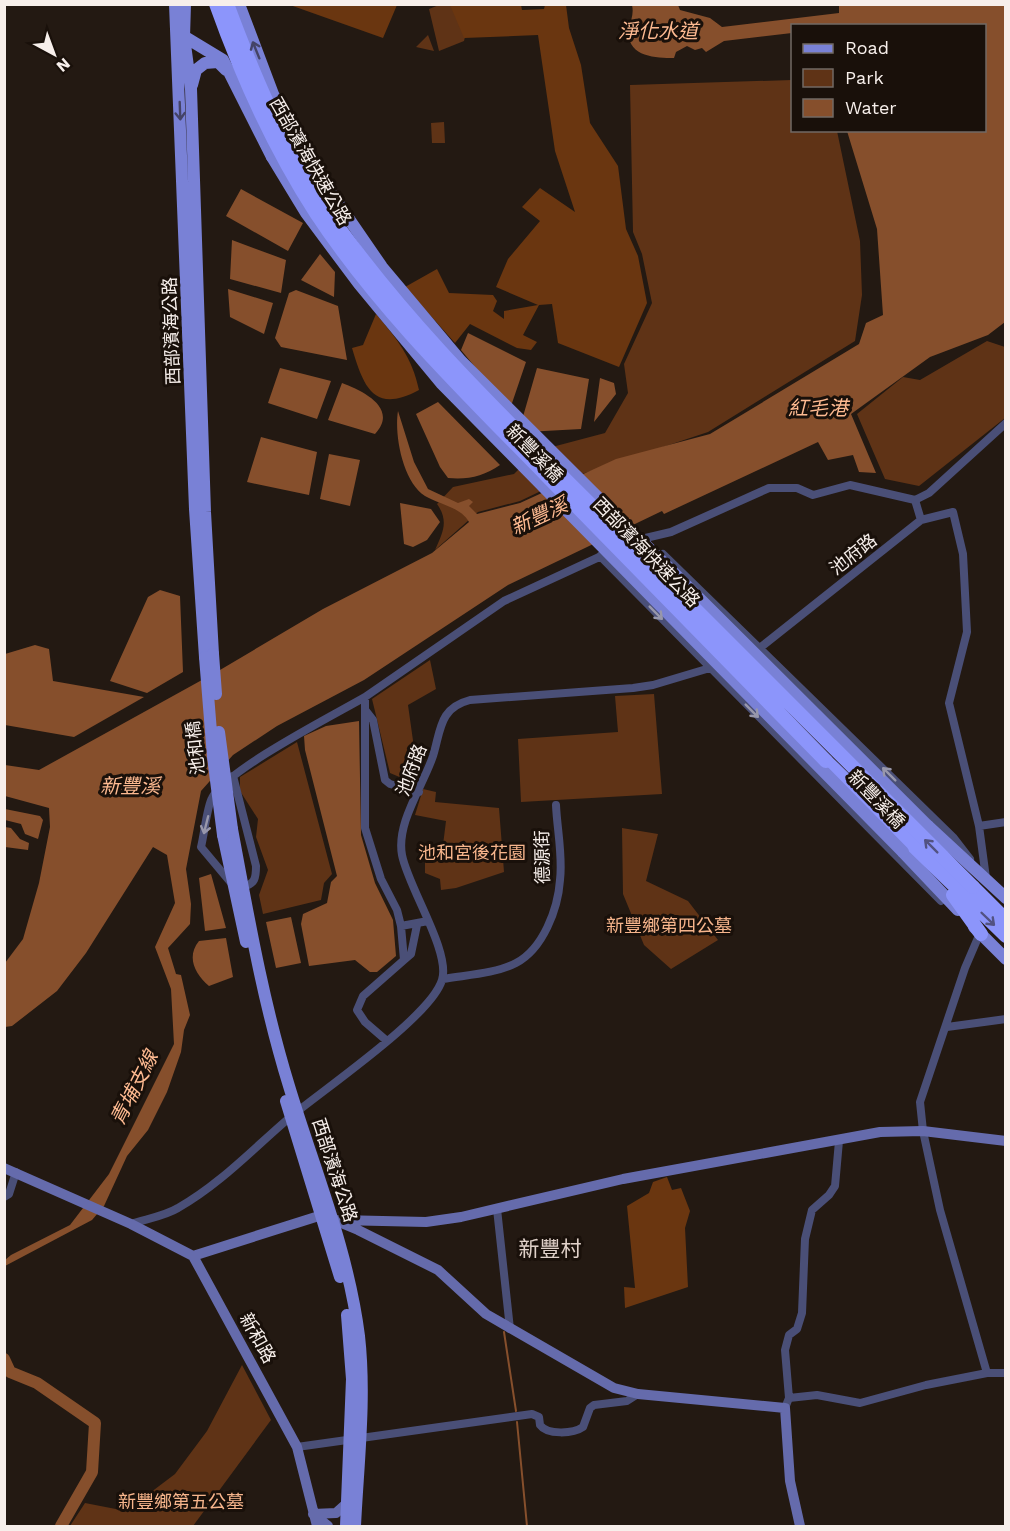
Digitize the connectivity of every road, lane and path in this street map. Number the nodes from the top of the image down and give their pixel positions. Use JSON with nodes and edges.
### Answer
{"nodes":[{"id":1,"x":175,"y":4,"type":"edge"},
{"id":2,"x":185,"y":4,"type":"edge"},
{"id":3,"x":216,"y":4,"type":"edge"},
{"id":4,"x":227,"y":4,"type":"edge"},
{"id":5,"x":238,"y":4,"type":"edge"},
{"id":6,"x":181,"y":34,"type":"junction"},
{"id":7,"x":230,"y":73,"type":"junction"},
{"id":8,"x":191,"y":89,"type":"junction"},
{"id":9,"x":187,"y":147,"type":"junction"},
{"id":10,"x":1005,"y":423,"type":"edge"},
{"id":11,"x":915,"y":500,"type":"junction"},
{"id":12,"x":921,"y":520,"type":"junction"},
{"id":13,"x":645,"y":536,"type":"junction"},
{"id":14,"x":662,"y":553,"type":"junction"},
{"id":15,"x":600,"y":556,"type":"junction"},
{"id":16,"x":628,"y":585,"type":"junction"},
{"id":17,"x":761,"y":647,"type":"junction"},
{"id":18,"x":209,"y":656,"type":"joint"},
{"id":19,"x":711,"y":669,"type":"junction"},
{"id":20,"x":365,"y":697,"type":"junction"},
{"id":21,"x":366,"y":711,"type":"junction"},
{"id":22,"x":826,"y":761,"type":"junction"},
{"id":23,"x":233,"y":776,"type":"junction"},
{"id":24,"x":220,"y":789,"type":"junction"},
{"id":25,"x":235,"y":792,"type":"junction"},
{"id":26,"x":419,"y":792,"type":"junction"},
{"id":27,"x":556,"y":805,"type":"dead end"},
{"id":28,"x":1005,"y":822,"type":"edge"},
{"id":29,"x":979,"y":826,"type":"junction"},
{"id":30,"x":228,"y":832,"type":"joint"},
{"id":31,"x":986,"y":878,"type":"junction"},
{"id":32,"x":238,"y":886,"type":"junction"},
{"id":33,"x":973,"y":887,"type":"junction"},
{"id":34,"x":1005,"y":898,"type":"edge"},
{"id":35,"x":1005,"y":911,"type":"edge"},
{"id":36,"x":1005,"y":920,"type":"edge"},
{"id":37,"x":428,"y":921,"type":"junction"},
{"id":38,"x":417,"y":925,"type":"junction"},
{"id":39,"x":401,"y":926,"type":"junction"},
{"id":40,"x":981,"y":934,"type":"junction"},
{"id":41,"x":1005,"y":936,"type":"edge"},
{"id":42,"x":1005,"y":958,"type":"edge"},
{"id":43,"x":404,"y":960,"type":"junction"},
{"id":44,"x":443,"y":979,"type":"junction"},
{"id":45,"x":1005,"y":1019,"type":"edge"},
{"id":46,"x":947,"y":1027,"type":"junction"},
{"id":47,"x":387,"y":1041,"type":"junction"},
{"id":48,"x":294,"y":1114,"type":"junction"},
{"id":49,"x":923,"y":1131,"type":"junction"},
{"id":50,"x":839,"y":1140,"type":"junction"},
{"id":51,"x":1005,"y":1141,"type":"edge"},
{"id":52,"x":4,"y":1168,"type":"edge"},
{"id":53,"x":16,"y":1173,"type":"junction"},
{"id":54,"x":4,"y":1197,"type":"edge"},
{"id":55,"x":497,"y":1209,"type":"junction"},
{"id":56,"x":327,"y":1217,"type":"junction"},
{"id":57,"x":131,"y":1224,"type":"junction"},
{"id":58,"x":193,"y":1256,"type":"junction"},
{"id":59,"x":510,"y":1329,"type":"junction"},
{"id":60,"x":987,"y":1373,"type":"junction"},
{"id":61,"x":1005,"y":1373,"type":"edge"},
{"id":62,"x":638,"y":1394,"type":"junction"},
{"id":63,"x":787,"y":1403,"type":"junction"},
{"id":64,"x":355,"y":1440,"type":"junction"},
{"id":65,"x":297,"y":1447,"type":"junction"},
{"id":66,"x":346,"y":1504,"type":"junction"},
{"id":67,"x":313,"y":1514,"type":"junction"},
{"id":68,"x":317,"y":1527,"type":"edge"},
{"id":69,"x":328,"y":1527,"type":"edge"},
{"id":70,"x":346,"y":1527,"type":"edge"},
{"id":71,"x":355,"y":1527,"type":"edge"},
{"id":72,"x":800,"y":1527,"type":"edge"}],
"edges":[{"from":1,"to":6,"type":"main road","name":"西部濱海公路"},
{"from":2,"to":6,"type":"main road","name":"西部濱海公路"},
{"from":3,"to":22,"type":"highway","name":"西部濱海快速公路","bridge":true},
{"from":33,"to":4,"type":"highway","name":"西部濱海快速公路","one_way":true,"bridge":true},
{"from":31,"to":5,"type":"main road","name":"新豐溪橋","one_way":true,"bridge":true},
{"from":6,"to":7,"type":"main road"},
{"from":6,"to":8,"type":"main road","name":"西部濱海公路"},
{"from":6,"to":9,"type":"main road","name":"西部濱海公路","one_way":true},
{"from":7,"to":8,"type":"main road"},
{"from":7,"to":40,"type":"main road","name":"新豐溪橋","bridge":true},
{"from":8,"to":9,"type":"main road","name":"西部濱海公路"},
{"from":9,"to":18,"type":"main road","name":"西部濱海公路"},
{"from":10,"to":11,"type":"street"},
{"from":11,"to":12,"type":"street"},
{"from":11,"to":13,"type":"street"},
{"from":12,"to":17,"type":"street","name":"池府路"},
{"from":12,"to":29,"type":"street"},
{"from":13,"to":14,"type":"street"},
{"from":13,"to":15,"type":"street"},
{"from":14,"to":16,"type":"street"},
{"from":14,"to":17,"type":"street"},
{"from":15,"to":16,"type":"street"},
{"from":15,"to":20,"type":"street"},
{"from":16,"to":19,"type":"street","one_way":true},
{"from":17,"to":19,"type":"street","name":"池府路"},
{"from":31,"to":17,"type":"street","one_way":true},
{"from":18,"to":30,"type":"main road","name":"池和橋","bridge":true},
{"from":19,"to":26,"type":"street","name":"池府路"},
{"from":19,"to":40,"type":"street","one_way":true},
{"from":20,"to":21,"type":"street"},
{"from":20,"to":23,"type":"street"},
{"from":21,"to":26,"type":"street"},
{"from":21,"to":39,"type":"street"},
{"from":22,"to":40,"type":"highway"},
{"from":22,"to":41,"type":"highway","name":"西部濱海快速公路","one_way":true},
{"from":23,"to":24,"type":"street"},
{"from":23,"to":25,"type":"street"},
{"from":24,"to":25,"type":"street"},
{"from":24,"to":32,"type":"street","one_way":true},
{"from":25,"to":32,"type":"street"},
{"from":26,"to":37,"type":"street","name":"池府路"},
{"from":27,"to":44,"type":"street","name":"德源街"},
{"from":28,"to":29,"type":"street"},
{"from":29,"to":31,"type":"street"},
{"from":30,"to":32,"type":"main road","name":"西部濱海公路"},
{"from":31,"to":34,"type":"main road"},
{"from":32,"to":48,"type":"main road","name":"西部濱海公路"},
{"from":33,"to":35,"type":"highway"},
{"from":33,"to":36,"type":"highway","name":"西部濱海快速公路"},
{"from":37,"to":38,"type":"street"},
{"from":37,"to":44,"type":"street","name":"池府路"},
{"from":38,"to":39,"type":"street"},
{"from":38,"to":43,"type":"street"},
{"from":39,"to":43,"type":"street"},
{"from":40,"to":42,"type":"main road"},
{"from":40,"to":46,"type":"street"},
{"from":43,"to":47,"type":"street"},
{"from":44,"to":47,"type":"street"},
{"from":45,"to":46,"type":"street"},
{"from":46,"to":49,"type":"street"},
{"from":47,"to":48,"type":"street"},
{"from":48,"to":56,"type":"main road","name":"西部濱海公路"},
{"from":48,"to":57,"type":"street"},
{"from":49,"to":50,"type":"street"},
{"from":49,"to":51,"type":"street"},
{"from":49,"to":60,"type":"street"},
{"from":50,"to":55,"type":"street"},
{"from":50,"to":63,"type":"street"},
{"from":52,"to":53,"type":"street"},
{"from":53,"to":54,"type":"street"},
{"from":53,"to":57,"type":"street"},
{"from":55,"to":56,"type":"street"},
{"from":55,"to":59,"type":"street"},
{"from":56,"to":58,"type":"street"},
{"from":56,"to":59,"type":"street"},
{"from":56,"to":64,"type":"main road","name":"西部濱海公路"},
{"from":57,"to":58,"type":"street"},
{"from":58,"to":65,"type":"street","name":"新和路"},
{"from":59,"to":62,"type":"street"},
{"from":60,"to":61,"type":"street"},
{"from":60,"to":63,"type":"street"},
{"from":62,"to":63,"type":"street"},
{"from":62,"to":64,"type":"street"},
{"from":63,"to":72,"type":"street"},
{"from":64,"to":65,"type":"street"},
{"from":64,"to":66,"type":"main road","name":"西部濱海公路"},
{"from":64,"to":71,"type":"main road","name":"西部濱海公路"},
{"from":65,"to":67,"type":"street","name":"新和路"},
{"from":66,"to":67,"type":"street"},
{"from":66,"to":70,"type":"main road","name":"西部濱海公路"},
{"from":67,"to":68,"type":"street","name":"新和路"},
{"from":67,"to":69,"type":"street"}]}
